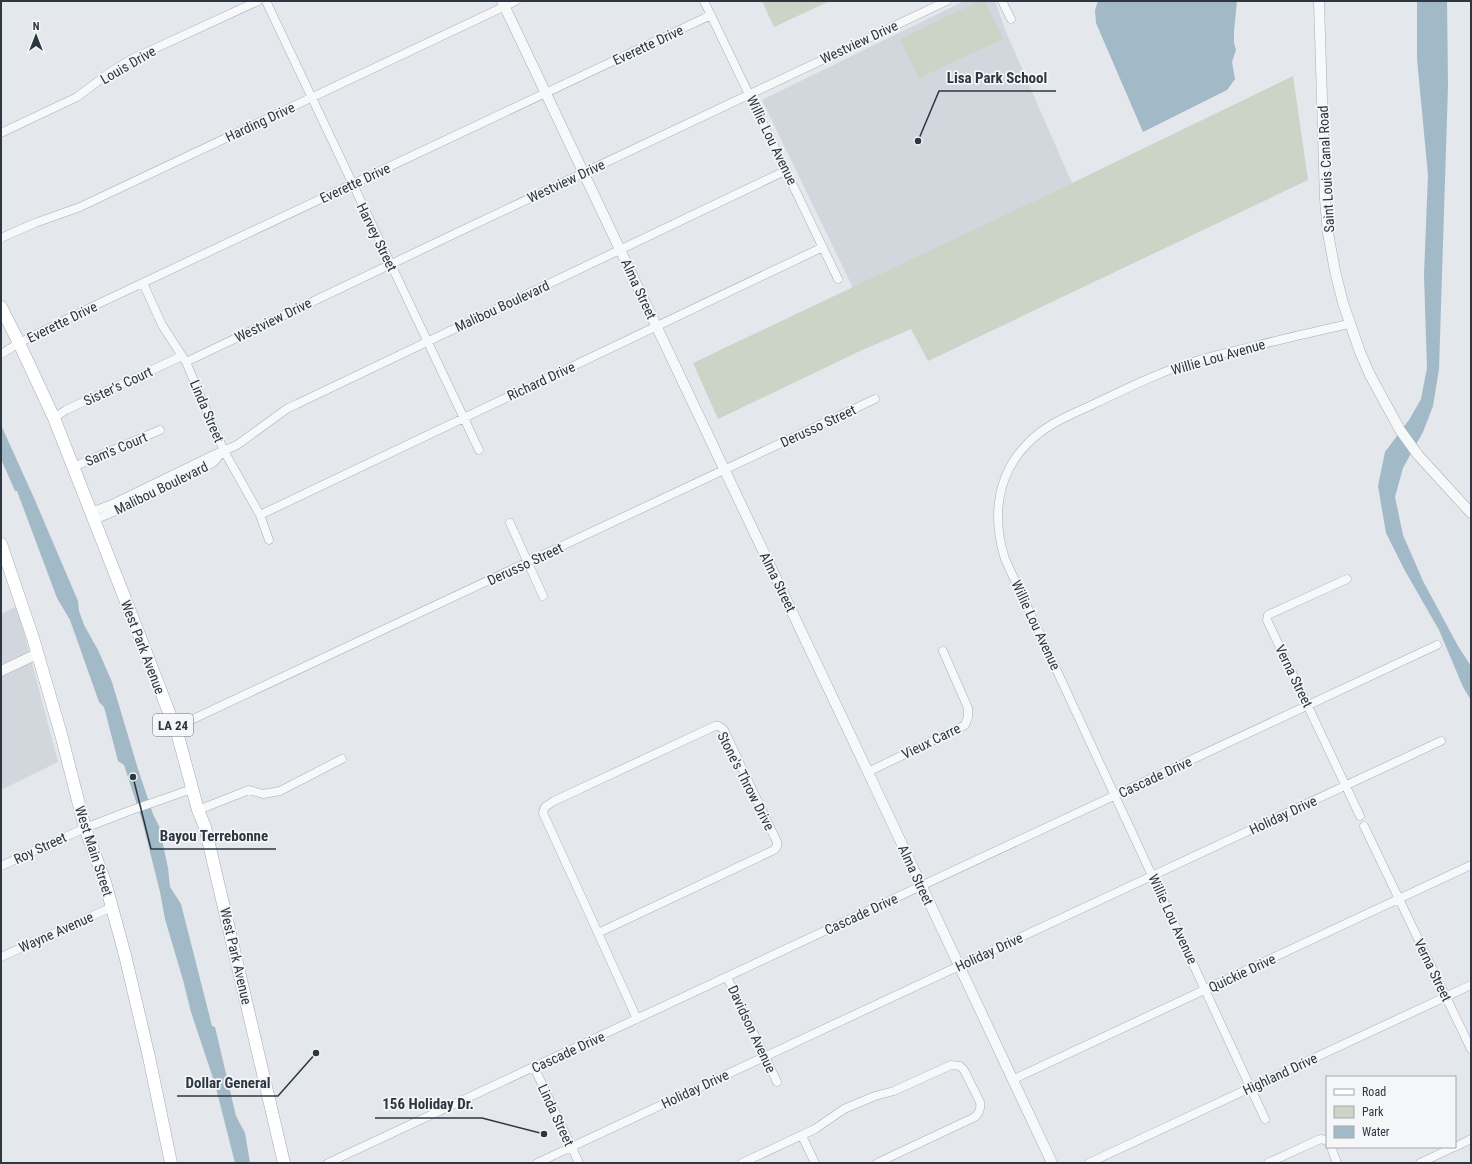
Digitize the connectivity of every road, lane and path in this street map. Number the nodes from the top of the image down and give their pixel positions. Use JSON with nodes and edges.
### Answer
{"nodes":[{"id":1,"x":258,"y":1,"type":"edge"},
{"id":2,"x":266,"y":1,"type":"edge"},
{"id":3,"x":516,"y":1,"type":"edge"},
{"id":4,"x":704,"y":1,"type":"edge"},
{"id":5,"x":947,"y":1,"type":"edge"},
{"id":6,"x":1002,"y":1,"type":"edge"},
{"id":7,"x":1319,"y":1,"type":"edge"},
{"id":8,"x":503,"y":4,"type":"edge"},
{"id":9,"x":711,"y":16,"type":"junction"},
{"id":10,"x":1011,"y":18,"type":"dead end"},
{"id":11,"x":545,"y":93,"type":"junction"},
{"id":12,"x":750,"y":94,"type":"junction"},
{"id":13,"x":311,"y":98,"type":"junction"},
{"id":14,"x":1,"y":133,"type":"edge"},
{"id":15,"x":787,"y":170,"type":"junction"},
{"id":16,"x":584,"y":173,"type":"junction"},
{"id":17,"x":352,"y":185,"type":"junction"},
{"id":18,"x":1,"y":238,"type":"edge"},
{"id":19,"x":823,"y":247,"type":"junction"},
{"id":20,"x":621,"y":250,"type":"junction"},
{"id":21,"x":390,"y":265,"type":"junction"},
{"id":22,"x":838,"y":279,"type":"dead end"},
{"id":23,"x":143,"y":283,"type":"junction"},
{"id":24,"x":1,"y":307,"type":"edge"},
{"id":25,"x":1350,"y":324,"type":"junction"},
{"id":26,"x":657,"y":326,"type":"junction"},
{"id":27,"x":428,"y":342,"type":"junction"},
{"id":28,"x":19,"y":343,"type":"junction"},
{"id":29,"x":1,"y":354,"type":"edge"},
{"id":30,"x":184,"y":359,"type":"junction"},
{"id":31,"x":875,"y":399,"type":"dead end"},
{"id":32,"x":54,"y":418,"type":"junction"},
{"id":33,"x":463,"y":418,"type":"junction"},
{"id":34,"x":160,"y":430,"type":"dead end"},
{"id":35,"x":479,"y":450,"type":"dead end"},
{"id":36,"x":224,"y":451,"type":"junction"},
{"id":37,"x":73,"y":467,"type":"junction"},
{"id":38,"x":724,"y":470,"type":"junction"},
{"id":39,"x":1471,"y":513,"type":"edge"},
{"id":40,"x":260,"y":515,"type":"junction"},
{"id":41,"x":92,"y":516,"type":"junction"},
{"id":42,"x":510,"y":523,"type":"dead end"},
{"id":43,"x":269,"y":540,"type":"dead end"},
{"id":44,"x":1,"y":544,"type":"edge"},
{"id":45,"x":527,"y":562,"type":"junction"},
{"id":46,"x":1347,"y":579,"type":"dead end"},
{"id":47,"x":543,"y":596,"type":"dead end"},
{"id":48,"x":1437,"y":645,"type":"dead end"},
{"id":49,"x":943,"y":651,"type":"dead end"},
{"id":50,"x":37,"y":654,"type":"junction"},
{"id":51,"x":1,"y":671,"type":"edge"},
{"id":52,"x":1308,"y":706,"type":"junction"},
{"id":53,"x":174,"y":728,"type":"junction"},
{"id":54,"x":1441,"y":741,"type":"dead end"},
{"id":55,"x":342,"y":759,"type":"dead end"},
{"id":56,"x":868,"y":772,"type":"junction"},
{"id":57,"x":1346,"y":786,"type":"junction"},
{"id":58,"x":192,"y":789,"type":"junction"},
{"id":59,"x":1116,"y":796,"type":"junction"},
{"id":60,"x":198,"y":810,"type":"junction"},
{"id":61,"x":1360,"y":816,"type":"dead end"},
{"id":62,"x":1364,"y":826,"type":"dead end"},
{"id":63,"x":85,"y":828,"type":"junction"},
{"id":64,"x":1471,"y":865,"type":"edge"},
{"id":65,"x":1,"y":866,"type":"edge"},
{"id":66,"x":1153,"y":876,"type":"junction"},
{"id":67,"x":922,"y":886,"type":"junction"},
{"id":68,"x":1398,"y":899,"type":"junction"},
{"id":69,"x":112,"y":907,"type":"junction"},
{"id":70,"x":598,"y":933,"type":"junction"},
{"id":71,"x":1,"y":957,"type":"edge"},
{"id":72,"x":959,"y":966,"type":"junction"},
{"id":73,"x":728,"y":977,"type":"junction"},
{"id":74,"x":1471,"y":985,"type":"edge"},
{"id":75,"x":1206,"y":990,"type":"junction"},
{"id":76,"x":1446,"y":996,"type":"junction"},
{"id":77,"x":637,"y":1019,"type":"junction"},
{"id":78,"x":1471,"y":1049,"type":"edge"},
{"id":79,"x":765,"y":1056,"type":"junction"},
{"id":80,"x":534,"y":1067,"type":"junction"},
{"id":81,"x":1012,"y":1080,"type":"junction"},
{"id":82,"x":777,"y":1082,"type":"dead end"},
{"id":83,"x":1251,"y":1087,"type":"junction"},
{"id":84,"x":1265,"y":1119,"type":"dead end"},
{"id":85,"x":802,"y":1136,"type":"junction"},
{"id":86,"x":1471,"y":1139,"type":"edge"},
{"id":87,"x":1326,"y":1141,"type":"edge"},
{"id":88,"x":1456,"y":1146,"type":"edge"},
{"id":89,"x":571,"y":1147,"type":"junction"},
{"id":90,"x":1331,"y":1148,"type":"edge"},
{"id":91,"x":1453,"y":1148,"type":"edge"},
{"id":92,"x":171,"y":1163,"type":"edge"},
{"id":93,"x":284,"y":1163,"type":"edge"},
{"id":94,"x":328,"y":1163,"type":"edge"},
{"id":95,"x":537,"y":1163,"type":"edge"},
{"id":96,"x":579,"y":1163,"type":"edge"},
{"id":97,"x":742,"y":1163,"type":"edge"},
{"id":98,"x":815,"y":1163,"type":"edge"},
{"id":99,"x":877,"y":1163,"type":"edge"},
{"id":100,"x":1052,"y":1163,"type":"edge"},
{"id":101,"x":1088,"y":1163,"type":"edge"},
{"id":102,"x":1268,"y":1163,"type":"edge"},
{"id":103,"x":1337,"y":1163,"type":"edge"},
{"id":104,"x":1420,"y":1163,"type":"edge"}],
"edges":[{"from":1,"to":14,"type":"street","name":"Louis Drive"},
{"from":2,"to":13,"type":"street","name":"Harvey Street"},
{"from":3,"to":8,"type":"street","name":"Harding Drive"},
{"from":4,"to":9,"type":"street","name":"Willie Lou Avenue"},
{"from":5,"to":12,"type":"street","name":"Westview Drive"},
{"from":6,"to":10,"type":"street"},
{"from":7,"to":25,"type":"street","name":"Saint Louis Canal Road"},
{"from":8,"to":11,"type":"street","name":"Alma Street"},
{"from":8,"to":13,"type":"street","name":"Harding Drive"},
{"from":9,"to":11,"type":"street","name":"Everette Drive"},
{"from":9,"to":12,"type":"street","name":"Willie Lou Avenue"},
{"from":11,"to":16,"type":"street","name":"Alma Street"},
{"from":11,"to":17,"type":"street","name":"Everette Drive"},
{"from":12,"to":15,"type":"street","name":"Willie Lou Avenue"},
{"from":12,"to":16,"type":"street","name":"Westview Drive"},
{"from":13,"to":17,"type":"street","name":"Harvey Street"},
{"from":13,"to":18,"type":"street","name":"Harding Drive"},
{"from":15,"to":19,"type":"street","name":"Willie Lou Avenue"},
{"from":15,"to":20,"type":"street","name":"Malibou Boulevard"},
{"from":16,"to":20,"type":"street","name":"Alma Street"},
{"from":16,"to":21,"type":"street","name":"Westview Drive"},
{"from":17,"to":21,"type":"street","name":"Harvey Street"},
{"from":17,"to":23,"type":"street","name":"Everette Drive"},
{"from":19,"to":22,"type":"street","name":"Willie Lou Avenue"},
{"from":19,"to":26,"type":"street","name":"Richard Drive"},
{"from":20,"to":26,"type":"street","name":"Alma Street"},
{"from":20,"to":27,"type":"street","name":"Malibou Boulevard"},
{"from":21,"to":27,"type":"street","name":"Harvey Street"},
{"from":21,"to":30,"type":"street","name":"Westview Drive"},
{"from":23,"to":28,"type":"street","name":"Everette Drive"},
{"from":23,"to":30,"type":"street","name":"Linda Street"},
{"from":24,"to":28,"type":"main road","name":"West Park Avenue","number":"LA 24"},
{"from":25,"to":39,"type":"street","name":"Saint Louis Canal Road"},
{"from":25,"to":59,"type":"street","name":"Willie Lou Avenue"},
{"from":26,"to":33,"type":"street","name":"Richard Drive"},
{"from":26,"to":38,"type":"street","name":"Alma Street"},
{"from":27,"to":33,"type":"street","name":"Harvey Street"},
{"from":27,"to":36,"type":"street","name":"Malibou Boulevard"},
{"from":28,"to":29,"type":"street","name":"Everette Drive"},
{"from":28,"to":32,"type":"main road","name":"West Park Avenue","number":"LA 24"},
{"from":30,"to":32,"type":"street","name":"Sister's Court"},
{"from":30,"to":36,"type":"street","name":"Linda Street"},
{"from":31,"to":38,"type":"street","name":"Derusso Street"},
{"from":32,"to":37,"type":"main road","name":"West Park Avenue","number":"LA 24"},
{"from":33,"to":35,"type":"street","name":"Harvey Street"},
{"from":33,"to":40,"type":"street","name":"Richard Drive"},
{"from":34,"to":37,"type":"street","name":"Sam's Court"},
{"from":36,"to":40,"type":"street","name":"Linda Street"},
{"from":36,"to":41,"type":"street","name":"Malibou Boulevard"},
{"from":37,"to":41,"type":"main road","name":"West Park Avenue","number":"LA 24"},
{"from":38,"to":45,"type":"street","name":"Derusso Street"},
{"from":38,"to":56,"type":"street","name":"Alma Street"},
{"from":40,"to":43,"type":"street","name":"Linda Street"},
{"from":41,"to":53,"type":"main road","name":"West Park Avenue","number":"LA 24"},
{"from":42,"to":45,"type":"street"},
{"from":44,"to":50,"type":"main road","name":"West Main Street"},
{"from":45,"to":47,"type":"street"},
{"from":45,"to":53,"type":"street","name":"Derusso Street"},
{"from":46,"to":52,"type":"street","name":"Verna Street"},
{"from":48,"to":52,"type":"street","name":"Cascade Drive"},
{"from":49,"to":56,"type":"street","name":"Vieux Carre"},
{"from":50,"to":51,"type":"street"},
{"from":50,"to":63,"type":"main road","name":"West Main Street"},
{"from":52,"to":57,"type":"street","name":"Verna Street"},
{"from":52,"to":59,"type":"street","name":"Cascade Drive"},
{"from":53,"to":58,"type":"main road","name":"West Park Avenue","number":"LA 24"},
{"from":54,"to":57,"type":"street","name":"Holiday Drive"},
{"from":55,"to":60,"type":"street"},
{"from":56,"to":67,"type":"street","name":"Alma Street"},
{"from":57,"to":61,"type":"street","name":"Verna Street"},
{"from":57,"to":66,"type":"street","name":"Holiday Drive"},
{"from":58,"to":60,"type":"main road","name":"West Park Avenue","number":"LA 24"},
{"from":58,"to":63,"type":"street","name":"Roy Street"},
{"from":59,"to":66,"type":"street","name":"Willie Lou Avenue"},
{"from":59,"to":67,"type":"street","name":"Cascade Drive"},
{"from":60,"to":93,"type":"main road","name":"West Park Avenue","number":"LA 24"},
{"from":62,"to":68,"type":"street","name":"Verna Street"},
{"from":63,"to":65,"type":"street","name":"Roy Street"},
{"from":63,"to":69,"type":"main road","name":"West Main Street"},
{"from":64,"to":68,"type":"street","name":"Quickie Drive"},
{"from":66,"to":72,"type":"street","name":"Holiday Drive"},
{"from":66,"to":75,"type":"street","name":"Willie Lou Avenue"},
{"from":67,"to":72,"type":"street","name":"Alma Street"},
{"from":67,"to":73,"type":"street","name":"Cascade Drive"},
{"from":68,"to":75,"type":"street","name":"Quickie Drive"},
{"from":68,"to":76,"type":"street","name":"Verna Street"},
{"from":69,"to":71,"type":"street","name":"Wayne Avenue"},
{"from":69,"to":92,"type":"main road","name":"West Main Street"},
{"from":70,"to":70,"type":"street","name":"Stone's Throw Drive"},
{"from":70,"to":77,"type":"street","name":"Stone's Throw Drive"},
{"from":72,"to":79,"type":"street","name":"Holiday Drive"},
{"from":72,"to":81,"type":"street","name":"Alma Street"},
{"from":73,"to":77,"type":"street","name":"Cascade Drive"},
{"from":73,"to":79,"type":"street","name":"Davidson Avenue"},
{"from":74,"to":76,"type":"street","name":"Highland Drive"},
{"from":75,"to":81,"type":"street","name":"Quickie Drive"},
{"from":75,"to":83,"type":"street","name":"Willie Lou Avenue"},
{"from":76,"to":78,"type":"street","name":"Verna Street"},
{"from":76,"to":83,"type":"street","name":"Highland Drive"},
{"from":77,"to":80,"type":"street","name":"Cascade Drive"},
{"from":79,"to":82,"type":"street","name":"Davidson Avenue"},
{"from":79,"to":89,"type":"street","name":"Holiday Drive"},
{"from":80,"to":89,"type":"street","name":"Linda Street"},
{"from":80,"to":94,"type":"street","name":"Cascade Drive"},
{"from":81,"to":100,"type":"street","name":"Alma Street"},
{"from":83,"to":84,"type":"street","name":"Willie Lou Avenue"},
{"from":83,"to":101,"type":"street","name":"Highland Drive"},
{"from":85,"to":97,"type":"street"},
{"from":85,"to":98,"type":"street"},
{"from":85,"to":99,"type":"street"},
{"from":86,"to":88,"type":"street"},
{"from":87,"to":102,"type":"street"},
{"from":89,"to":95,"type":"street","name":"Holiday Drive"},
{"from":89,"to":96,"type":"street","name":"Linda Street"},
{"from":90,"to":103,"type":"street"},
{"from":91,"to":104,"type":"street"}]}
